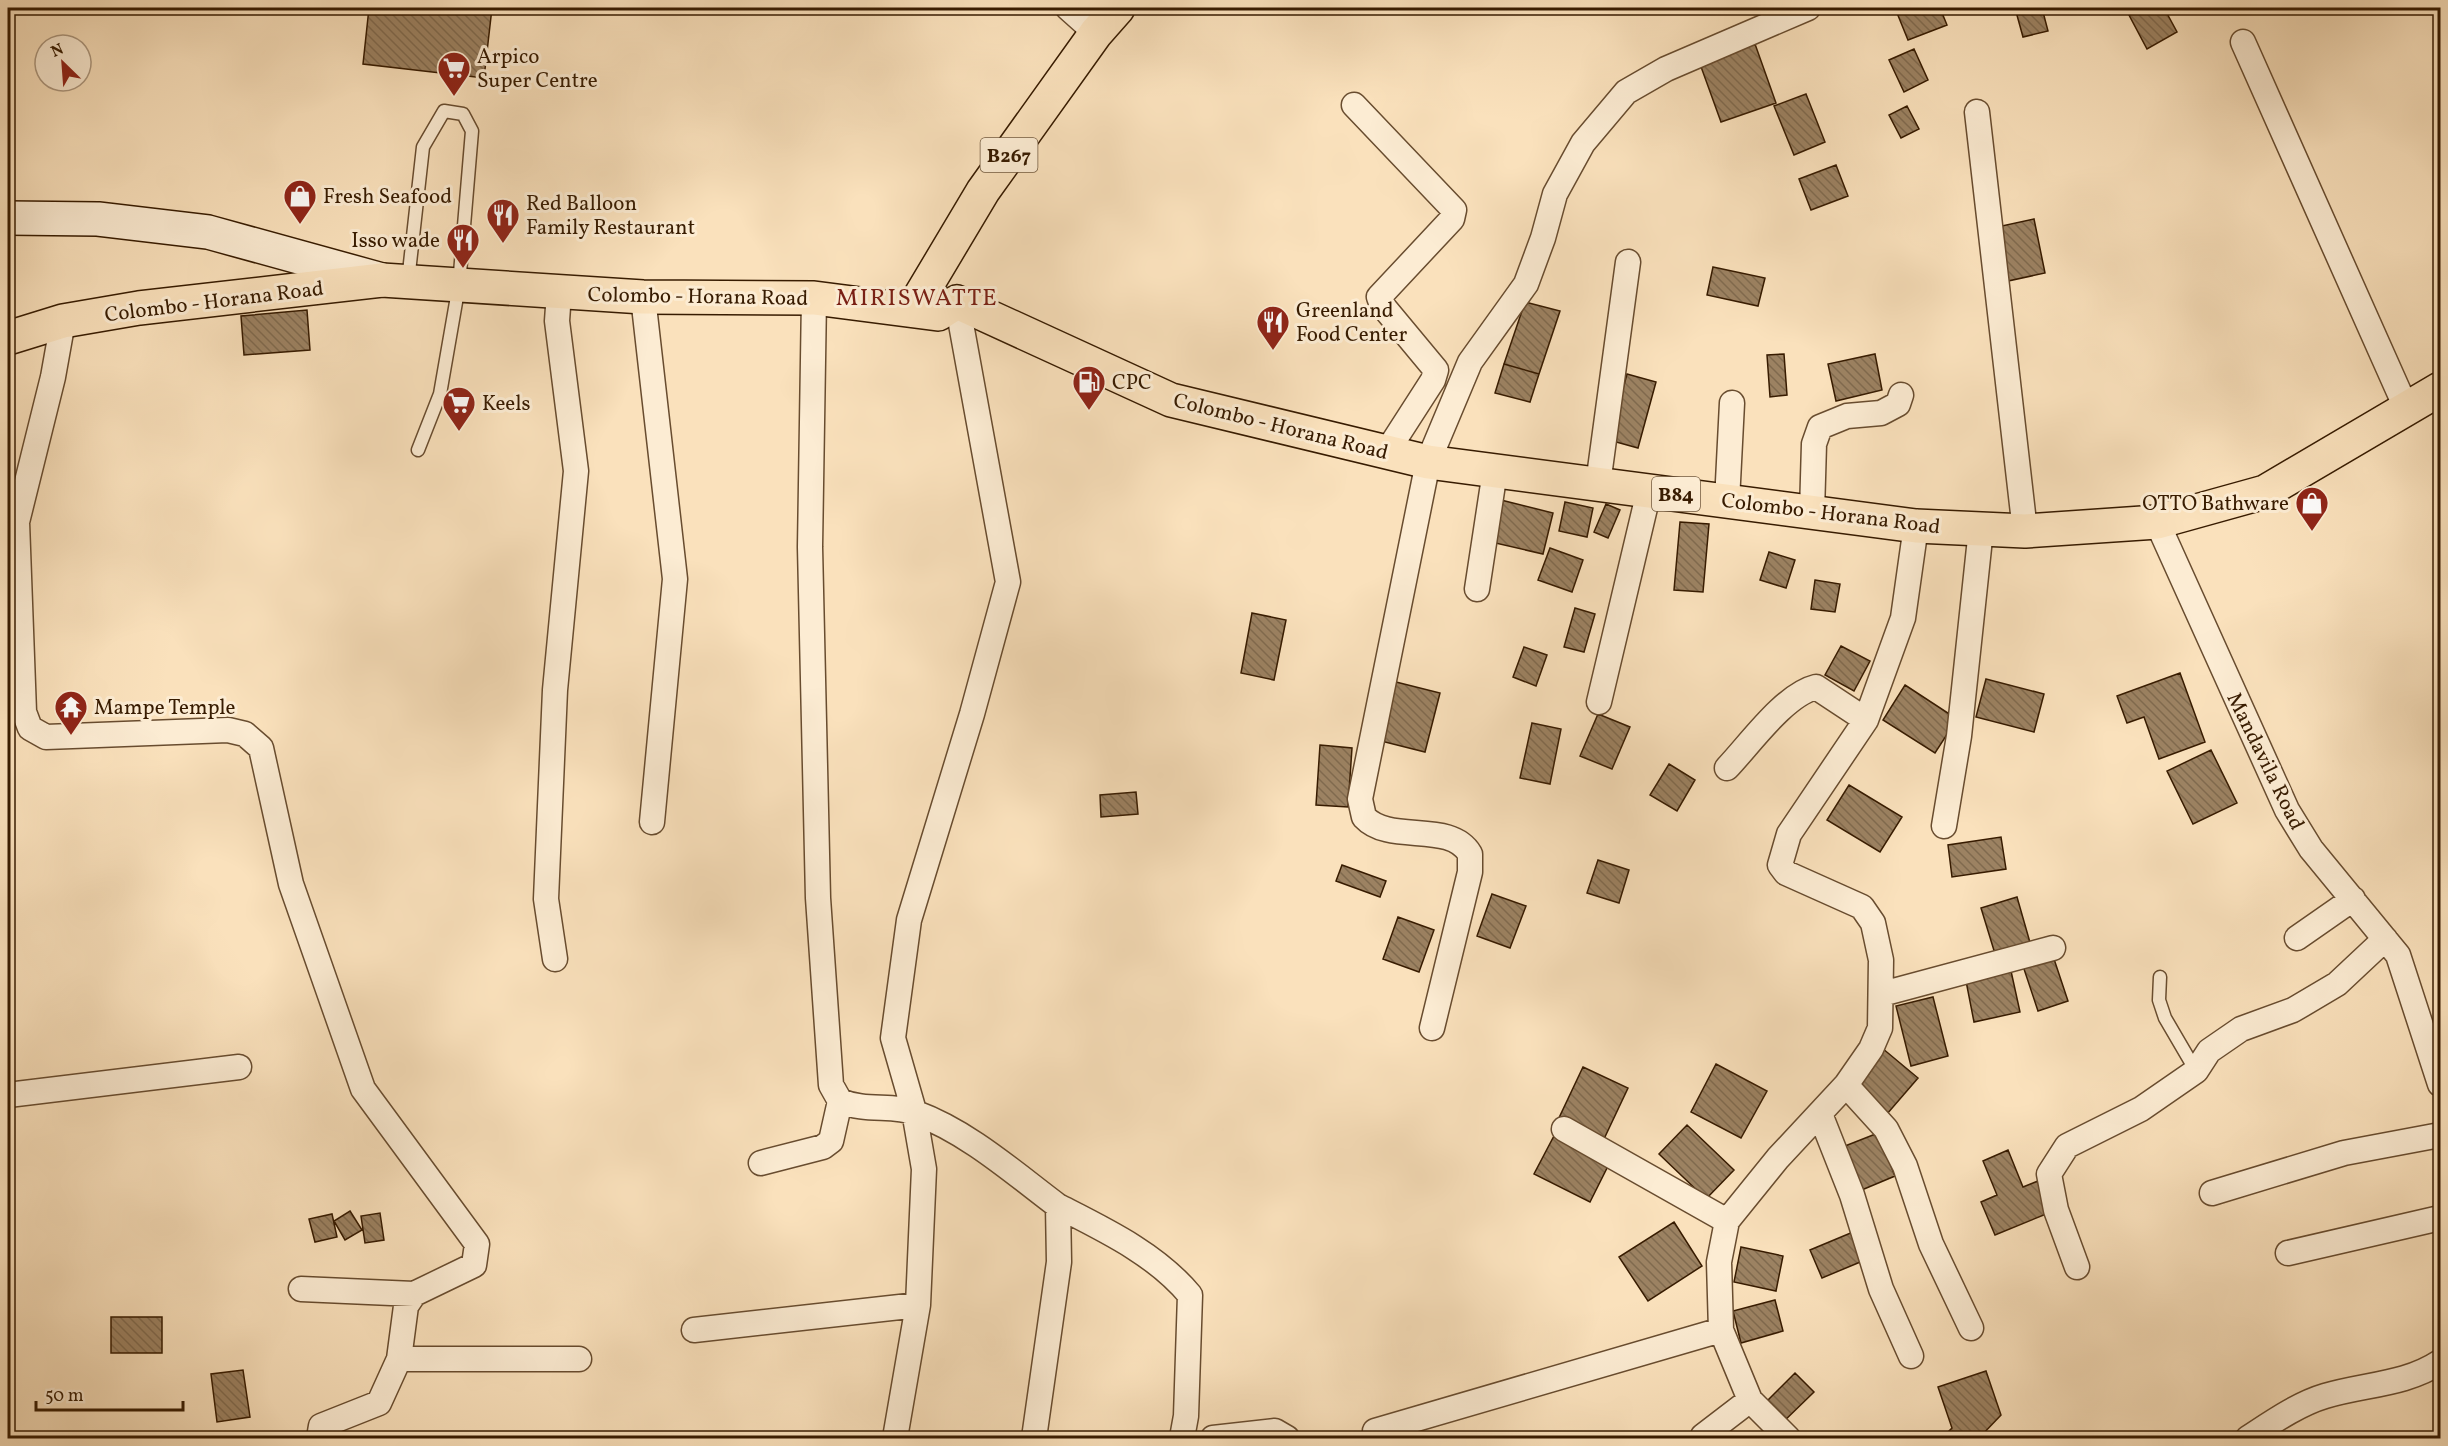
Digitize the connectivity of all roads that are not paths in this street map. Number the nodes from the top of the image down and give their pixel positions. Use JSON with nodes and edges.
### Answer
{"nodes":[{"id":1,"x":1068,"y":8,"type":"edge"},
{"id":2,"x":1118,"y":8,"type":"edge"},
{"id":3,"x":1808,"y":8,"type":"edge"},
{"id":4,"x":1096,"y":33,"type":"junction"},
{"id":5,"x":2243,"y":42,"type":"dead end"},
{"id":6,"x":1354,"y":105,"type":"dead end"},
{"id":7,"x":1977,"y":112,"type":"dead end"},
{"id":8,"x":8,"y":218,"type":"edge"},
{"id":9,"x":1628,"y":262,"type":"dead end"},
{"id":10,"x":395,"y":281,"type":"junction"},
{"id":11,"x":459,"y":285,"type":"junction"},
{"id":12,"x":559,"y":292,"type":"junction"},
{"id":13,"x":643,"y":297,"type":"junction"},
{"id":14,"x":814,"y":298,"type":"junction"},
{"id":15,"x":957,"y":302,"type":"junction"},
{"id":16,"x":912,"y":310,"type":"junction"},
{"id":17,"x":63,"y":321,"type":"junction"},
{"id":18,"x":8,"y":338,"type":"edge"},
{"id":19,"x":2440,"y":389,"type":"edge"},
{"id":20,"x":1901,"y":395,"type":"dead end"},
{"id":21,"x":1732,"y":404,"type":"dead end"},
{"id":22,"x":2407,"y":410,"type":"junction"},
{"id":23,"x":418,"y":450,"type":"dead end"},
{"id":24,"x":1386,"y":453,"type":"junction"},
{"id":25,"x":1428,"y":462,"type":"junction"},
{"id":26,"x":1496,"y":471,"type":"junction"},
{"id":27,"x":1598,"y":484,"type":"junction"},
{"id":28,"x":1649,"y":491,"type":"junction"},
{"id":29,"x":1727,"y":501,"type":"junction"},
{"id":30,"x":1812,"y":512,"type":"junction"},
{"id":31,"x":2157,"y":522,"type":"junction"},
{"id":32,"x":1916,"y":526,"type":"junction"},
{"id":33,"x":1981,"y":529,"type":"junction"},
{"id":34,"x":2025,"y":531,"type":"junction"},
{"id":35,"x":1477,"y":589,"type":"dead end"},
{"id":36,"x":1599,"y":702,"type":"dead end"},
{"id":37,"x":1866,"y":720,"type":"junction"},
{"id":38,"x":1727,"y":768,"type":"dead end"},
{"id":39,"x":652,"y":822,"type":"dead end"},
{"id":40,"x":1944,"y":826,"type":"dead end"},
{"id":41,"x":2353,"y":899,"type":"junction"},
{"id":42,"x":2297,"y":938,"type":"dead end"},
{"id":43,"x":2385,"y":939,"type":"junction"},
{"id":44,"x":2053,"y":948,"type":"dead end"},
{"id":45,"x":555,"y":959,"type":"dead end"},
{"id":46,"x":2160,"y":977,"type":"dead end"},
{"id":47,"x":1882,"y":994,"type":"junction"},
{"id":48,"x":1432,"y":1028,"type":"dead end"},
{"id":49,"x":239,"y":1067,"type":"dead end"},
{"id":50,"x":2196,"y":1071,"type":"junction"},
{"id":51,"x":2440,"y":1084,"type":"edge"},
{"id":52,"x":1846,"y":1085,"type":"junction"},
{"id":53,"x":8,"y":1095,"type":"edge"},
{"id":54,"x":840,"y":1101,"type":"junction"},
{"id":55,"x":914,"y":1111,"type":"junction"},
{"id":56,"x":1820,"y":1114,"type":"junction"},
{"id":57,"x":1564,"y":1129,"type":"dead end"},
{"id":58,"x":2440,"y":1135,"type":"edge"},
{"id":59,"x":761,"y":1163,"type":"dead end"},
{"id":60,"x":2212,"y":1193,"type":"dead end"},
{"id":61,"x":1058,"y":1206,"type":"junction"},
{"id":62,"x":2440,"y":1218,"type":"edge"},
{"id":63,"x":1727,"y":1221,"type":"junction"},
{"id":64,"x":2288,"y":1253,"type":"dead end"},
{"id":65,"x":2077,"y":1267,"type":"dead end"},
{"id":66,"x":301,"y":1289,"type":"dead end"},
{"id":67,"x":414,"y":1294,"type":"junction"},
{"id":68,"x":918,"y":1305,"type":"junction"},
{"id":69,"x":1971,"y":1328,"type":"dead end"},
{"id":70,"x":694,"y":1330,"type":"dead end"},
{"id":71,"x":1721,"y":1330,"type":"junction"},
{"id":72,"x":1911,"y":1356,"type":"dead end"},
{"id":73,"x":399,"y":1359,"type":"junction"},
{"id":74,"x":579,"y":1359,"type":"dead end"},
{"id":75,"x":2440,"y":1362,"type":"edge"},
{"id":76,"x":1750,"y":1400,"type":"junction"},
{"id":77,"x":1375,"y":1431,"type":"dead end"},
{"id":78,"x":1703,"y":1436,"type":"dead end"},
{"id":79,"x":319,"y":1438,"type":"edge"},
{"id":80,"x":895,"y":1438,"type":"edge"},
{"id":81,"x":1034,"y":1438,"type":"edge"},
{"id":82,"x":1182,"y":1438,"type":"edge"},
{"id":83,"x":1213,"y":1438,"type":"edge"},
{"id":84,"x":1287,"y":1438,"type":"edge"},
{"id":85,"x":1786,"y":1438,"type":"edge"},
{"id":86,"x":2248,"y":1438,"type":"edge"}],
"edges":[{"from":1,"to":4,"type":"street"},
{"from":2,"to":4,"type":"main road","number":"B267"},
{"from":3,"to":25,"type":"street"},
{"from":4,"to":16,"type":"main road","number":"B267"},
{"from":5,"to":22,"type":"street"},
{"from":6,"to":24,"type":"street"},
{"from":7,"to":34,"type":"street"},
{"from":8,"to":10,"type":"street"},
{"from":9,"to":27,"type":"street"},
{"from":10,"to":11,"type":"main road","name":"Colombo - Horana Road"},
{"from":10,"to":11,"type":"lane"},
{"from":10,"to":17,"type":"main road","name":"Colombo - Horana Road"},
{"from":11,"to":12,"type":"main road","name":"Colombo - Horana Road"},
{"from":11,"to":23,"type":"lane"},
{"from":12,"to":13,"type":"main road","name":"Colombo - Horana Road"},
{"from":12,"to":45,"type":"street"},
{"from":13,"to":14,"type":"main road","name":"Colombo - Horana Road"},
{"from":13,"to":39,"type":"street"},
{"from":14,"to":16,"type":"main road","name":"Colombo - Horana Road"},
{"from":14,"to":54,"type":"street"},
{"from":15,"to":16,"type":"main road","name":"Colombo - Horana Road"},
{"from":15,"to":24,"type":"main road","name":"Colombo - Horana Road","number":"B84"},
{"from":15,"to":55,"type":"street"},
{"from":17,"to":18,"type":"main road","name":"Colombo - Horana Road"},
{"from":17,"to":67,"type":"street"},
{"from":19,"to":22,"type":"main road","name":"Colombo - Horana Road","number":"B84"},
{"from":20,"to":30,"type":"street"},
{"from":21,"to":29,"type":"street"},
{"from":22,"to":31,"type":"main road","name":"Colombo - Horana Road","number":"B84"},
{"from":24,"to":25,"type":"main road","name":"Colombo - Horana Road","number":"B84"},
{"from":25,"to":26,"type":"main road","name":"Colombo - Horana Road","number":"B84"},
{"from":25,"to":48,"type":"street"},
{"from":26,"to":27,"type":"main road","name":"Colombo - Horana Road","number":"B84"},
{"from":26,"to":35,"type":"street"},
{"from":27,"to":28,"type":"main road","name":"Colombo - Horana Road","number":"B84"},
{"from":28,"to":29,"type":"main road","name":"Colombo - Horana Road","number":"B84"},
{"from":28,"to":36,"type":"street"},
{"from":29,"to":30,"type":"main road","name":"Colombo - Horana Road","number":"B84"},
{"from":30,"to":32,"type":"main road","name":"Colombo - Horana Road","number":"B84"},
{"from":31,"to":34,"type":"main road","name":"Colombo - Horana Road","number":"B84"},
{"from":31,"to":41,"type":"street","name":"Mandavila Road"},
{"from":32,"to":33,"type":"main road","name":"Colombo - Horana Road","number":"B84"},
{"from":32,"to":37,"type":"street"},
{"from":33,"to":34,"type":"main road","name":"Colombo - Horana Road","number":"B84"},
{"from":33,"to":40,"type":"street"},
{"from":37,"to":38,"type":"street"},
{"from":37,"to":47,"type":"street"},
{"from":41,"to":42,"type":"street"},
{"from":41,"to":43,"type":"street","name":"Mandavila Road"},
{"from":43,"to":50,"type":"street"},
{"from":43,"to":51,"type":"street","name":"Mandavila Road"},
{"from":44,"to":47,"type":"street"},
{"from":46,"to":50,"type":"lane"},
{"from":47,"to":52,"type":"street"},
{"from":49,"to":53,"type":"street"},
{"from":50,"to":65,"type":"street"},
{"from":52,"to":56,"type":"street"},
{"from":52,"to":69,"type":"street"},
{"from":54,"to":55,"type":"street"},
{"from":54,"to":59,"type":"street"},
{"from":55,"to":61,"type":"street"},
{"from":55,"to":68,"type":"street"},
{"from":56,"to":63,"type":"street"},
{"from":56,"to":72,"type":"street"},
{"from":57,"to":63,"type":"street"},
{"from":58,"to":60,"type":"street"},
{"from":61,"to":81,"type":"street"},
{"from":61,"to":82,"type":"street"},
{"from":62,"to":64,"type":"street"},
{"from":63,"to":71,"type":"street"},
{"from":66,"to":67,"type":"street"},
{"from":67,"to":73,"type":"street"},
{"from":68,"to":70,"type":"street"},
{"from":68,"to":80,"type":"street"},
{"from":71,"to":76,"type":"street"},
{"from":71,"to":77,"type":"street"},
{"from":73,"to":74,"type":"street"},
{"from":73,"to":79,"type":"street"},
{"from":75,"to":86,"type":"street"},
{"from":76,"to":78,"type":"street"},
{"from":76,"to":85,"type":"street"},
{"from":83,"to":84,"type":"street"}]}
